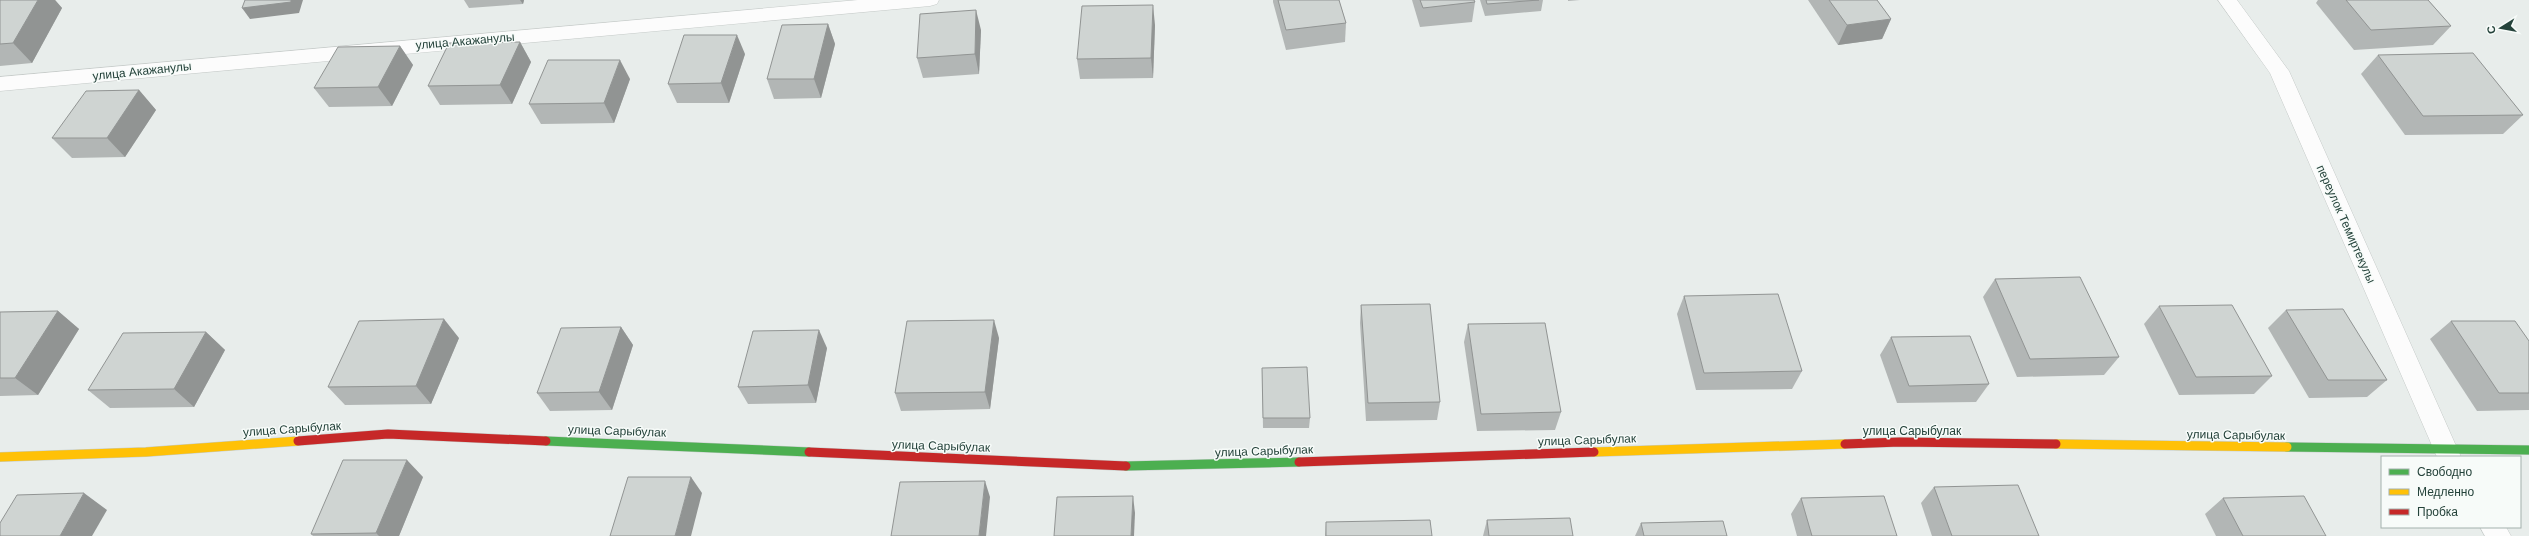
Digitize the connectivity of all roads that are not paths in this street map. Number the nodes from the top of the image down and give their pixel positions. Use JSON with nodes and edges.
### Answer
{"nodes":[{"id":1,"x":930,"y":0,"type":"edge"},
{"id":2,"x":2227,"y":0,"type":"edge"},
{"id":3,"x":0,"y":84,"type":"edge"},
{"id":4,"x":2529,"y":450,"type":"edge"},
{"id":5,"x":2447,"y":453,"type":"edge"},
{"id":6,"x":0,"y":457,"type":"edge"}],
"edges":[{"from":1,"to":3,"type":"street","name":"улица Акажанулы"},
{"from":2,"to":5,"type":"street","name":"переулок Темиртекулы"},
{"from":4,"to":5,"type":"street","name":"улица Сарыбулак"},
{"from":5,"to":6,"type":"street","name":"улица Сарыбулак"}]}
